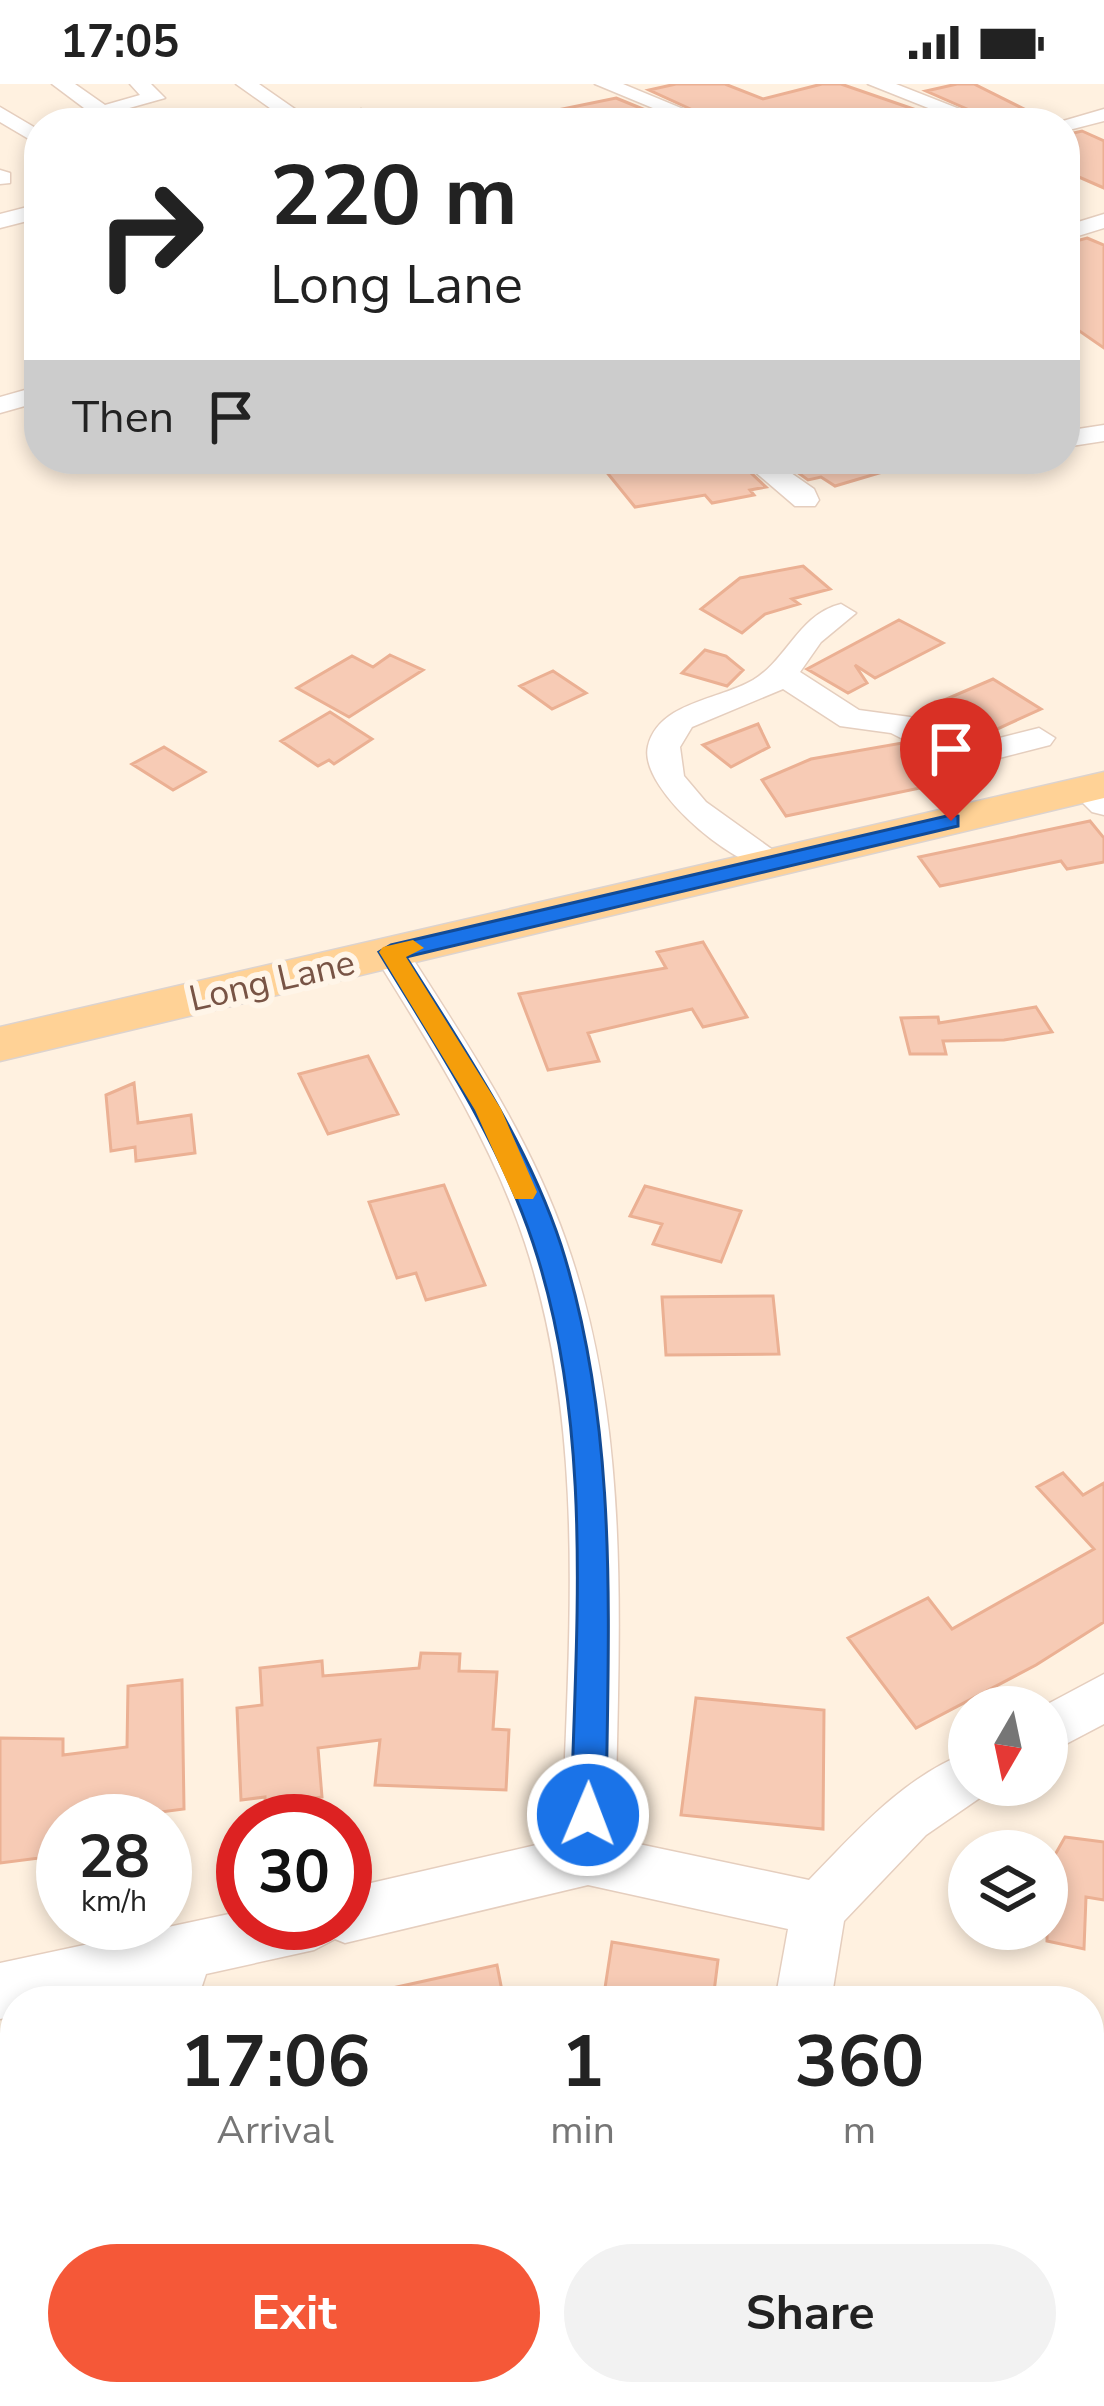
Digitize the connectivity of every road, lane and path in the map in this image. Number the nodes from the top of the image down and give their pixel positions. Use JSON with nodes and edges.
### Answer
{"nodes":[{"id":1,"x":62,"y":84,"type":"edge"},
{"id":2,"x":140,"y":84,"type":"edge"},
{"id":3,"x":245,"y":84,"type":"edge"},
{"id":4,"x":604,"y":84,"type":"edge"},
{"id":5,"x":878,"y":84,"type":"edge"},
{"id":6,"x":105,"y":108,"type":"edge"},
{"id":7,"x":131,"y":108,"type":"edge"},
{"id":8,"x":282,"y":108,"type":"edge"},
{"id":9,"x":667,"y":108,"type":"edge"},
{"id":10,"x":944,"y":108,"type":"edge"},
{"id":11,"x":774,"y":474,"type":"edge"},
{"id":12,"x":805,"y":500,"type":"dead end"},
{"id":13,"x":841,"y":613,"type":"dead end"},
{"id":14,"x":782,"y":675,"type":"junction"},
{"id":15,"x":1039,"y":738,"type":"dead end"},
{"id":16,"x":1098,"y":793,"type":"edge"},
{"id":17,"x":774,"y":863,"type":"junction"},
{"id":18,"x":391,"y":952,"type":"junction"},
{"id":19,"x":0,"y":1044,"type":"edge"},
{"id":20,"x":948,"y":1790,"type":"edge"},
{"id":21,"x":587,"y":1858,"type":"junction"},
{"id":22,"x":819,"y":1909,"type":"junction"},
{"id":23,"x":372,"y":1910,"type":"edge"},
{"id":24,"x":244,"y":1950,"type":"edge"},
{"id":25,"x":177,"y":1976,"type":"edge"},
{"id":26,"x":59,"y":1986,"type":"edge"},
{"id":27,"x":806,"y":1986,"type":"edge"}],
"edges":[{"from":1,"to":6,"type":"street"},
{"from":2,"to":7,"type":"street"},
{"from":3,"to":8,"type":"street"},
{"from":4,"to":9,"type":"street"},
{"from":5,"to":10,"type":"street"},
{"from":11,"to":12,"type":"street"},
{"from":13,"to":14,"type":"street"},
{"from":14,"to":15,"type":"street"},
{"from":14,"to":17,"type":"street"},
{"from":16,"to":17,"type":"main road","name":"Long Lane"},
{"from":17,"to":18,"type":"main road","name":"Long Lane"},
{"from":18,"to":19,"type":"main road","name":"Long Lane"},
{"from":18,"to":21,"type":"street"},
{"from":20,"to":22,"type":"street"},
{"from":21,"to":22,"type":"street"},
{"from":21,"to":23,"type":"street"},
{"from":22,"to":27,"type":"street"},
{"from":24,"to":25,"type":"street"},
{"from":25,"to":26,"type":"street"}]}
